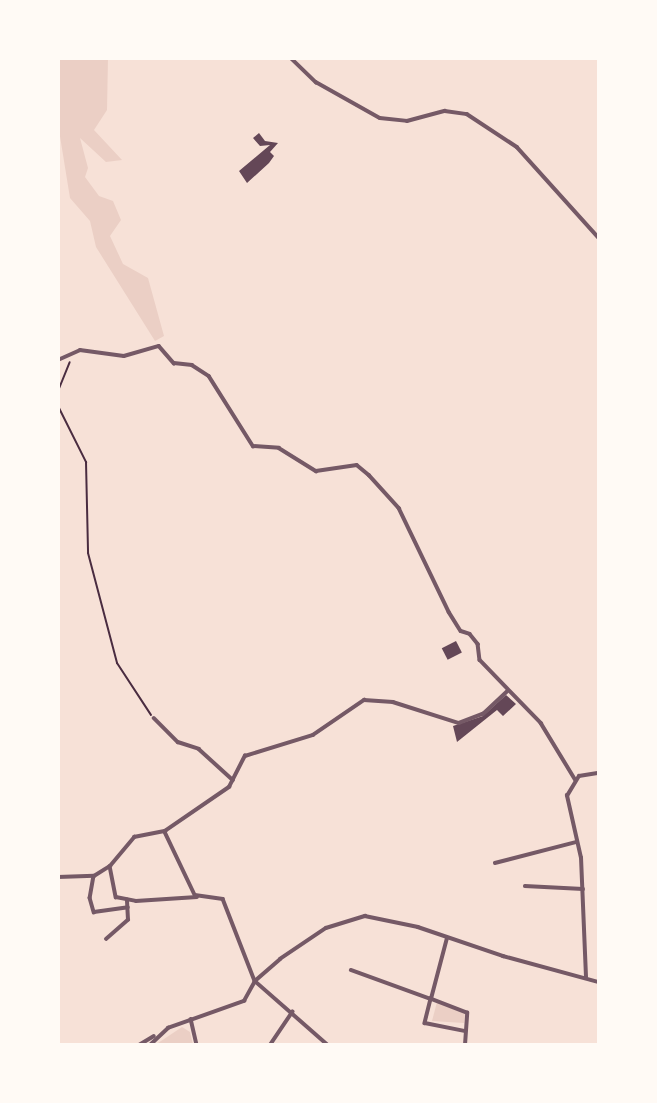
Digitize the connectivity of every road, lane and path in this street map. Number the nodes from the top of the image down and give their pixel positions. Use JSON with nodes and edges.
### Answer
{"nodes":[{"id":1,"x":291,"y":58,"type":"edge"},
{"id":2,"x":599,"y":238,"type":"edge"},
{"id":3,"x":58,"y":360,"type":"edge"},
{"id":4,"x":70,"y":362,"type":"dead end"},
{"id":5,"x":58,"y":391,"type":"edge"},
{"id":6,"x":58,"y":406,"type":"edge"},
{"id":7,"x":507,"y":692,"type":"junction"},
{"id":8,"x":154,"y":718,"type":"joint"},
{"id":9,"x":599,"y":773,"type":"edge"},
{"id":10,"x":575,"y":779,"type":"junction"},
{"id":11,"x":233,"y":780,"type":"junction"},
{"id":12,"x":165,"y":831,"type":"junction"},
{"id":13,"x":576,"y":842,"type":"junction"},
{"id":14,"x":495,"y":863,"type":"dead end"},
{"id":15,"x":110,"y":866,"type":"junction"},
{"id":16,"x":94,"y":876,"type":"junction"},
{"id":17,"x":58,"y":877,"type":"edge"},
{"id":18,"x":525,"y":886,"type":"dead end"},
{"id":19,"x":584,"y":889,"type":"junction"},
{"id":20,"x":197,"y":897,"type":"junction"},
{"id":21,"x":127,"y":900,"type":"junction"},
{"id":22,"x":128,"y":907,"type":"junction"},
{"id":23,"x":447,"y":938,"type":"junction"},
{"id":24,"x":106,"y":939,"type":"dead end"},
{"id":25,"x":351,"y":970,"type":"dead end"},
{"id":26,"x":586,"y":977,"type":"junction"},
{"id":27,"x":255,"y":981,"type":"junction"},
{"id":28,"x":599,"y":982,"type":"edge"},
{"id":29,"x":431,"y":999,"type":"junction"},
{"id":30,"x":292,"y":1012,"type":"junction"},
{"id":31,"x":191,"y":1020,"type":"junction"},
{"id":32,"x":465,"y":1031,"type":"junction"},
{"id":33,"x":156,"y":1035,"type":"junction"},
{"id":34,"x":139,"y":1045,"type":"edge"},
{"id":35,"x":150,"y":1045,"type":"edge"},
{"id":36,"x":197,"y":1045,"type":"edge"},
{"id":37,"x":270,"y":1045,"type":"edge"},
{"id":38,"x":328,"y":1045,"type":"edge"},
{"id":39,"x":465,"y":1045,"type":"edge"}],
"edges":[{"from":1,"to":2,"type":"street"},
{"from":3,"to":7,"type":"street"},
{"from":4,"to":5,"type":"path"},
{"from":6,"to":8,"type":"path"},
{"from":7,"to":10,"type":"street"},
{"from":7,"to":11,"type":"street"},
{"from":8,"to":11,"type":"street"},
{"from":9,"to":10,"type":"street"},
{"from":10,"to":13,"type":"street"},
{"from":11,"to":12,"type":"street"},
{"from":12,"to":15,"type":"street"},
{"from":12,"to":20,"type":"street"},
{"from":13,"to":14,"type":"street"},
{"from":13,"to":19,"type":"street"},
{"from":15,"to":16,"type":"street"},
{"from":15,"to":21,"type":"street"},
{"from":16,"to":17,"type":"street"},
{"from":16,"to":22,"type":"street"},
{"from":18,"to":19,"type":"street"},
{"from":19,"to":26,"type":"street"},
{"from":20,"to":21,"type":"street"},
{"from":20,"to":27,"type":"street"},
{"from":21,"to":22,"type":"street"},
{"from":22,"to":24,"type":"street"},
{"from":23,"to":26,"type":"street"},
{"from":23,"to":27,"type":"street"},
{"from":23,"to":29,"type":"street"},
{"from":25,"to":29,"type":"street"},
{"from":26,"to":28,"type":"street"},
{"from":27,"to":30,"type":"street"},
{"from":27,"to":31,"type":"street"},
{"from":29,"to":32,"type":"street"},
{"from":29,"to":32,"type":"street"},
{"from":30,"to":37,"type":"street"},
{"from":30,"to":38,"type":"street"},
{"from":31,"to":33,"type":"street"},
{"from":31,"to":36,"type":"street"},
{"from":32,"to":39,"type":"street"},
{"from":33,"to":34,"type":"street"},
{"from":33,"to":35,"type":"street"}]}
